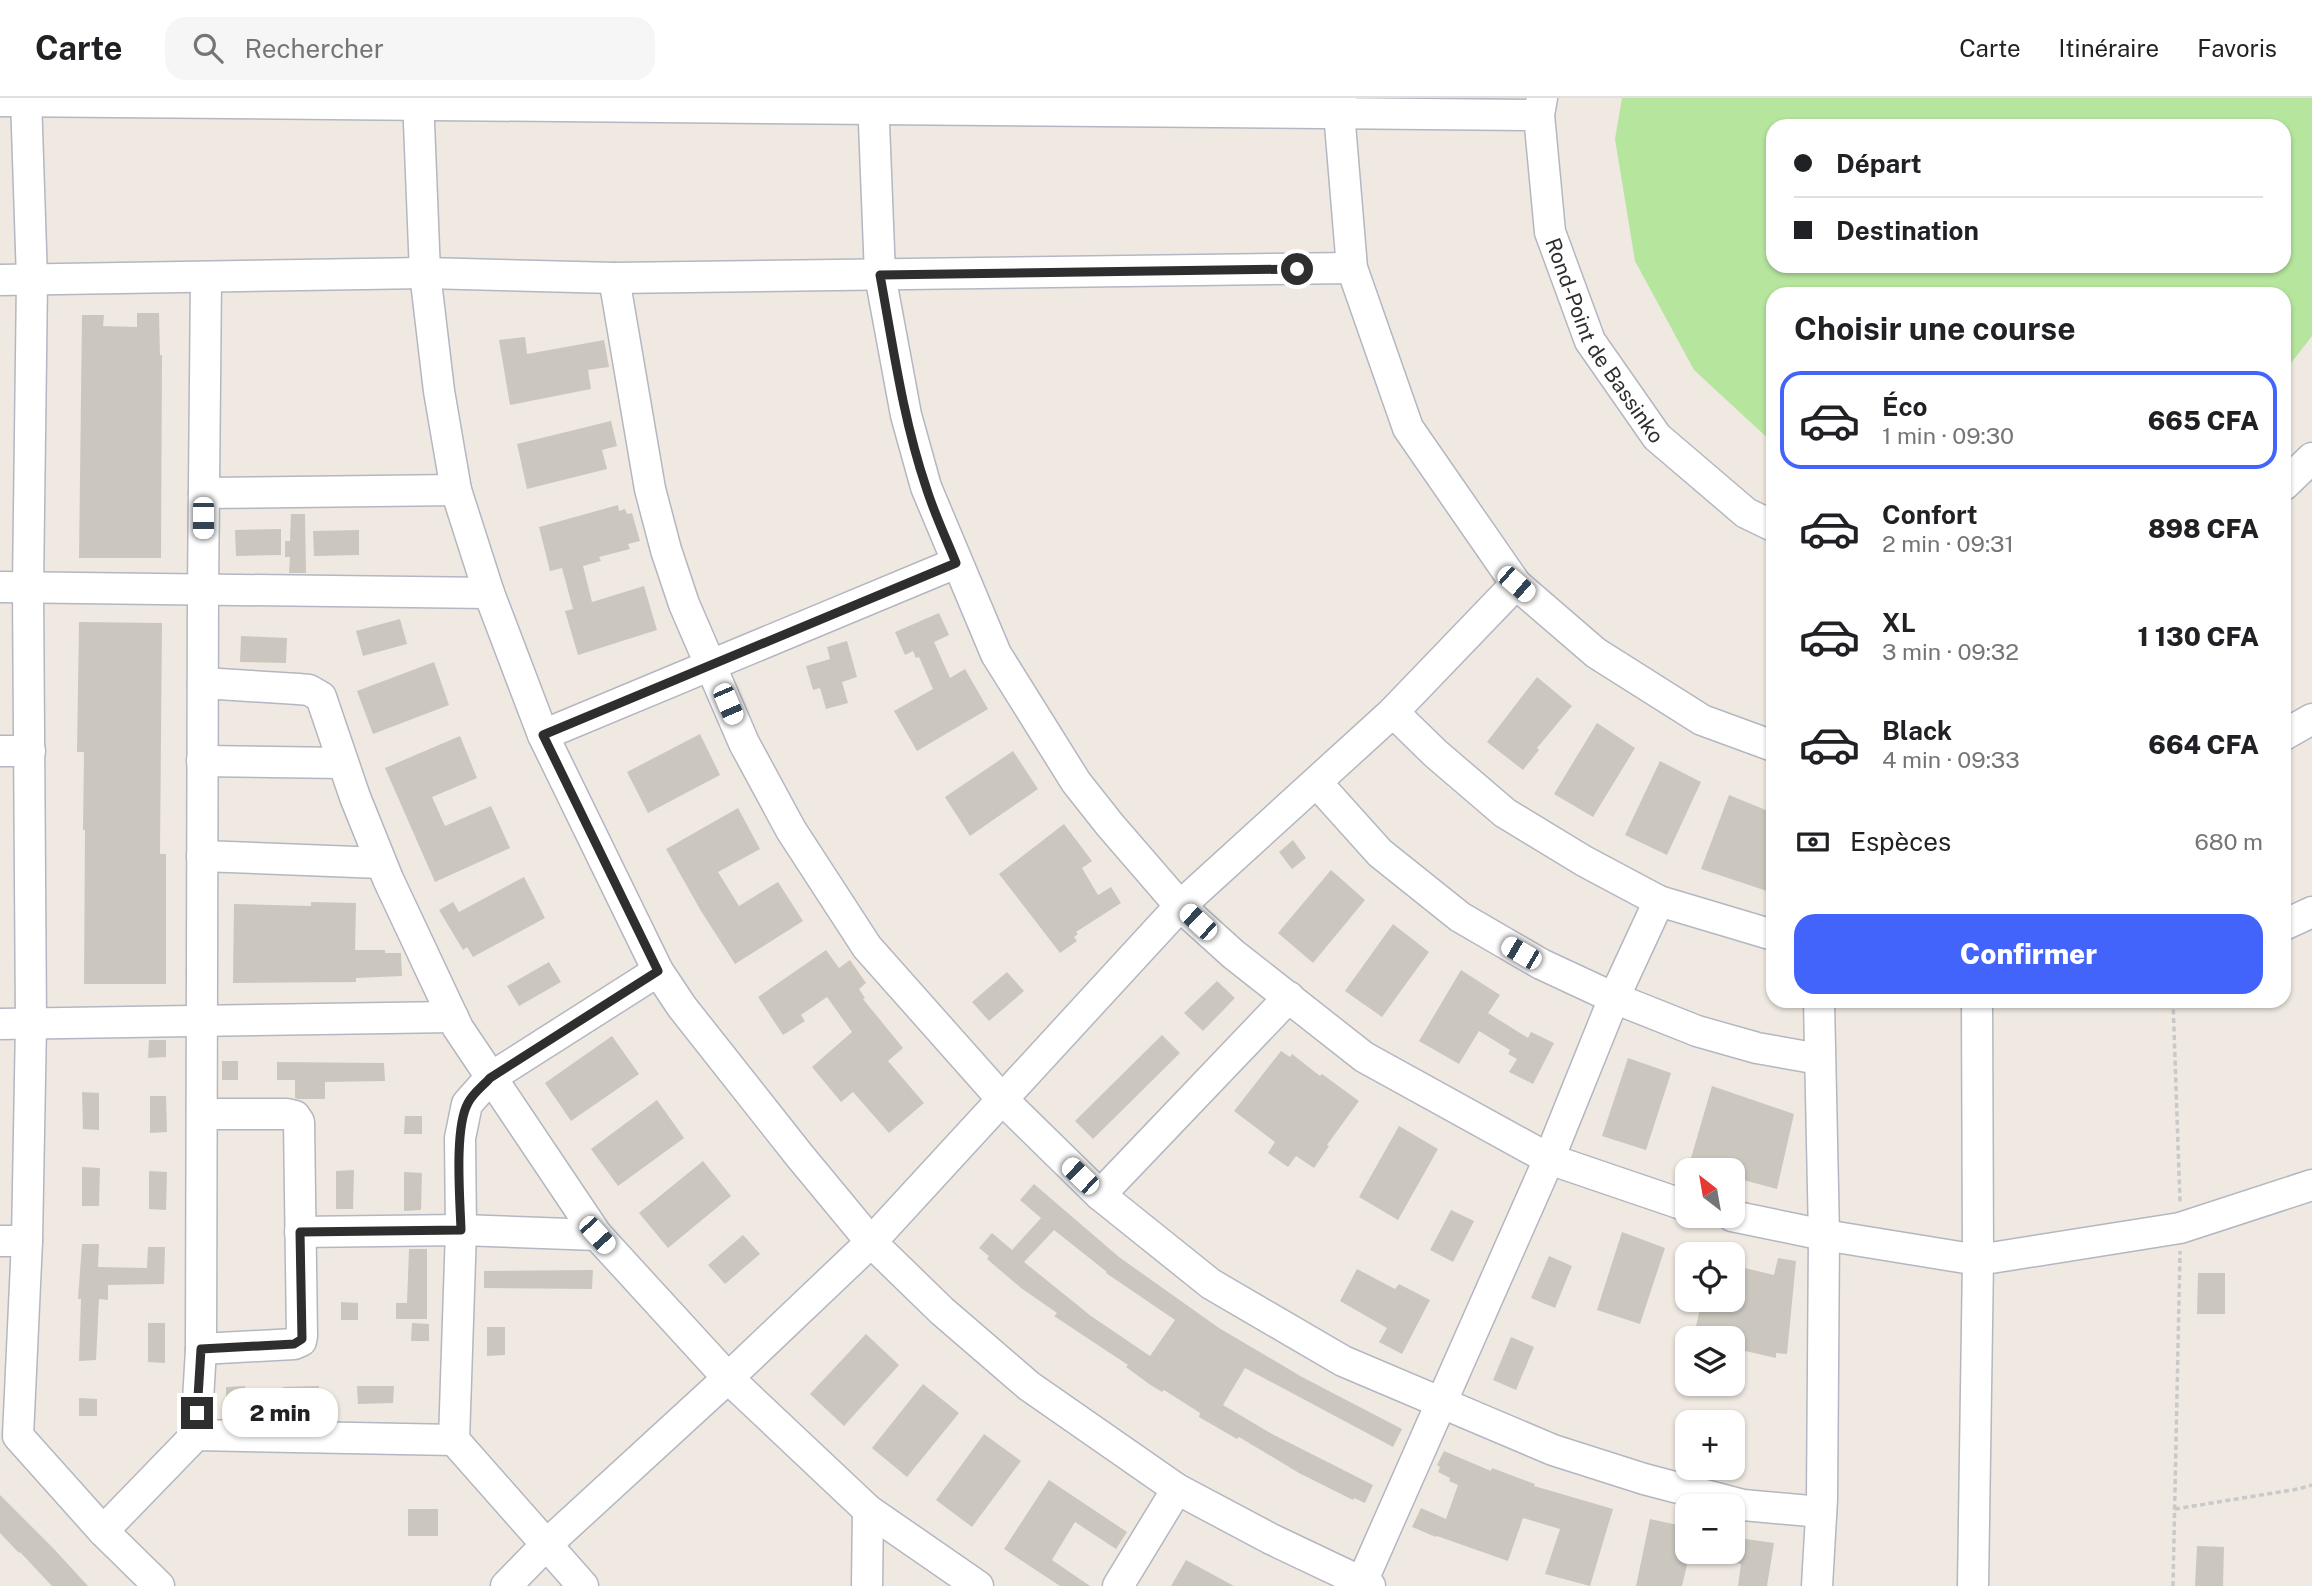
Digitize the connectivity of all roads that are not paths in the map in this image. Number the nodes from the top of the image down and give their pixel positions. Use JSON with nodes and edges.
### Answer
{"nodes":[{"id":1,"x":17,"y":100,"type":"edge"},
{"id":2,"x":418,"y":102,"type":"edge"},
{"id":3,"x":873,"y":103,"type":"edge"},
{"id":4,"x":1340,"y":105,"type":"edge"},
{"id":5,"x":1541,"y":107,"type":"edge"},
{"id":6,"x":1352,"y":268,"type":"junction"},
{"id":7,"x":425,"y":273,"type":"junction"},
{"id":8,"x":880,"y":275,"type":"junction"},
{"id":9,"x":206,"y":277,"type":"junction"},
{"id":10,"x":614,"y":278,"type":"junction"},
{"id":11,"x":0,"y":280,"type":"edge"},
{"id":12,"x":32,"y":280,"type":"junction"},
{"id":13,"x":2312,"y":458,"type":"edge"},
{"id":14,"x":2291,"y":478,"type":"edge"},
{"id":15,"x":456,"y":490,"type":"junction"},
{"id":16,"x":204,"y":493,"type":"junction"},
{"id":17,"x":1766,"y":523,"type":"edge"},
{"id":18,"x":956,"y":563,"type":"junction"},
{"id":19,"x":1516,"y":584,"type":"junction"},
{"id":20,"x":14,"y":587,"type":"edge"},
{"id":21,"x":203,"y":591,"type":"junction"},
{"id":22,"x":489,"y":593,"type":"junction"},
{"id":23,"x":711,"y":665,"type":"junction"},
{"id":24,"x":203,"y":683,"type":"junction"},
{"id":25,"x":1394,"y":712,"type":"junction"},
{"id":26,"x":2312,"y":719,"type":"edge"},
{"id":27,"x":2291,"y":731,"type":"edge"},
{"id":28,"x":543,"y":735,"type":"junction"},
{"id":29,"x":1766,"y":743,"type":"edge"},
{"id":30,"x":0,"y":751,"type":"edge"},
{"id":31,"x":30,"y":751,"type":"junction"},
{"id":32,"x":202,"y":761,"type":"junction"},
{"id":33,"x":343,"y":763,"type":"junction"},
{"id":34,"x":1317,"y":783,"type":"junction"},
{"id":35,"x":202,"y":856,"type":"junction"},
{"id":36,"x":381,"y":863,"type":"junction"},
{"id":37,"x":1659,"y":901,"type":"junction"},
{"id":38,"x":1181,"y":906,"type":"junction"},
{"id":39,"x":2312,"y":912,"type":"edge"},
{"id":40,"x":2291,"y":922,"type":"edge"},
{"id":41,"x":1766,"y":933,"type":"edge"},
{"id":42,"x":658,"y":971,"type":"junction"},
{"id":43,"x":1289,"y":998,"type":"junction"},
{"id":44,"x":1614,"y":998,"type":"junction"},
{"id":45,"x":1819,"y":1008,"type":"edge"},
{"id":46,"x":1977,"y":1008,"type":"edge"},
{"id":47,"x":453,"y":1017,"type":"junction"},
{"id":48,"x":202,"y":1020,"type":"junction"},
{"id":49,"x":0,"y":1024,"type":"edge"},
{"id":50,"x":31,"y":1024,"type":"junction"},
{"id":51,"x":1819,"y":1059,"type":"junction"},
{"id":52,"x":490,"y":1078,"type":"junction"},
{"id":53,"x":1002,"y":1099,"type":"junction"},
{"id":54,"x":203,"y":1114,"type":"junction"},
{"id":55,"x":1549,"y":1159,"type":"junction"},
{"id":56,"x":2312,"y":1185,"type":"edge"},
{"id":57,"x":1100,"y":1195,"type":"junction"},
{"id":58,"x":1675,"y":1202,"type":"edge"},
{"id":59,"x":1745,"y":1219,"type":"edge"},
{"id":60,"x":461,"y":1230,"type":"junction"},
{"id":61,"x":300,"y":1232,"type":"junction"},
{"id":62,"x":597,"y":1235,"type":"junction"},
{"id":63,"x":1824,"y":1235,"type":"junction"},
{"id":64,"x":14,"y":1241,"type":"edge"},
{"id":65,"x":872,"y":1242,"type":"junction"},
{"id":66,"x":1978,"y":1260,"type":"junction"},
{"id":67,"x":201,"y":1349,"type":"junction"},
{"id":68,"x":728,"y":1378,"type":"junction"},
{"id":69,"x":1442,"y":1403,"type":"junction"},
{"id":70,"x":9,"y":1435,"type":"edge"},
{"id":71,"x":196,"y":1435,"type":"junction"},
{"id":72,"x":454,"y":1440,"type":"junction"},
{"id":73,"x":1177,"y":1489,"type":"junction"},
{"id":74,"x":868,"y":1510,"type":"junction"},
{"id":75,"x":1821,"y":1512,"type":"junction"},
{"id":76,"x":103,"y":1531,"type":"junction"},
{"id":77,"x":546,"y":1545,"type":"junction"},
{"id":78,"x":1366,"y":1584,"type":"edge"},
{"id":79,"x":159,"y":1586,"type":"edge"},
{"id":80,"x":506,"y":1586,"type":"edge"},
{"id":81,"x":583,"y":1586,"type":"edge"},
{"id":82,"x":867,"y":1586,"type":"edge"},
{"id":83,"x":978,"y":1586,"type":"edge"},
{"id":84,"x":1118,"y":1586,"type":"edge"},
{"id":85,"x":1817,"y":1586,"type":"edge"},
{"id":86,"x":1973,"y":1586,"type":"edge"}],
"edges":[{"from":1,"to":2,"type":"street"},
{"from":1,"to":12,"type":"street"},
{"from":2,"to":3,"type":"street"},
{"from":2,"to":7,"type":"street"},
{"from":3,"to":4,"type":"street"},
{"from":3,"to":8,"type":"street"},
{"from":4,"to":5,"type":"street"},
{"from":4,"to":6,"type":"street"},
{"from":5,"to":17,"type":"street","name":"Rond-Point de Bassinko"},
{"from":6,"to":8,"type":"street"},
{"from":6,"to":19,"type":"street"},
{"from":7,"to":9,"type":"street"},
{"from":7,"to":10,"type":"street"},
{"from":7,"to":15,"type":"street"},
{"from":8,"to":10,"type":"street"},
{"from":8,"to":18,"type":"street"},
{"from":9,"to":12,"type":"street"},
{"from":9,"to":16,"type":"street"},
{"from":10,"to":23,"type":"street"},
{"from":11,"to":12,"type":"street"},
{"from":12,"to":20,"type":"street"},
{"from":13,"to":14,"type":"street"},
{"from":15,"to":16,"type":"street"},
{"from":15,"to":22,"type":"street"},
{"from":16,"to":21,"type":"street"},
{"from":18,"to":23,"type":"street"},
{"from":18,"to":38,"type":"street"},
{"from":19,"to":25,"type":"street"},
{"from":19,"to":29,"type":"street"},
{"from":20,"to":21,"type":"street"},
{"from":20,"to":31,"type":"street"},
{"from":21,"to":22,"type":"street"},
{"from":21,"to":24,"type":"street"},
{"from":22,"to":28,"type":"street"},
{"from":23,"to":28,"type":"street"},
{"from":23,"to":53,"type":"street"},
{"from":24,"to":32,"type":"street"},
{"from":24,"to":33,"type":"street"},
{"from":25,"to":34,"type":"street"},
{"from":25,"to":37,"type":"street"},
{"from":26,"to":27,"type":"street"},
{"from":28,"to":42,"type":"street"},
{"from":30,"to":31,"type":"street"},
{"from":31,"to":50,"type":"street"},
{"from":32,"to":33,"type":"street"},
{"from":32,"to":35,"type":"street"},
{"from":33,"to":36,"type":"street"},
{"from":34,"to":38,"type":"street"},
{"from":34,"to":44,"type":"street"},
{"from":35,"to":36,"type":"street"},
{"from":35,"to":48,"type":"street"},
{"from":36,"to":47,"type":"street"},
{"from":37,"to":41,"type":"street"},
{"from":37,"to":44,"type":"street"},
{"from":38,"to":43,"type":"street"},
{"from":38,"to":53,"type":"street"},
{"from":39,"to":40,"type":"street"},
{"from":42,"to":52,"type":"street"},
{"from":42,"to":65,"type":"street"},
{"from":43,"to":55,"type":"street"},
{"from":43,"to":57,"type":"street"},
{"from":44,"to":51,"type":"street"},
{"from":44,"to":55,"type":"street"},
{"from":45,"to":51,"type":"street"},
{"from":46,"to":66,"type":"street"},
{"from":47,"to":48,"type":"street"},
{"from":47,"to":52,"type":"street"},
{"from":48,"to":50,"type":"street"},
{"from":48,"to":54,"type":"street"},
{"from":49,"to":50,"type":"street"},
{"from":50,"to":64,"type":"street"},
{"from":51,"to":63,"type":"street"},
{"from":52,"to":60,"type":"street"},
{"from":52,"to":62,"type":"street"},
{"from":53,"to":57,"type":"street"},
{"from":53,"to":65,"type":"street"},
{"from":54,"to":61,"type":"street"},
{"from":54,"to":67,"type":"street"},
{"from":55,"to":58,"type":"street"},
{"from":55,"to":69,"type":"street"},
{"from":56,"to":66,"type":"street"},
{"from":57,"to":69,"type":"street"},
{"from":59,"to":63,"type":"street"},
{"from":60,"to":61,"type":"street"},
{"from":60,"to":62,"type":"street"},
{"from":60,"to":72,"type":"street"},
{"from":61,"to":67,"type":"street"},
{"from":62,"to":68,"type":"street"},
{"from":63,"to":66,"type":"street"},
{"from":63,"to":75,"type":"street"},
{"from":64,"to":70,"type":"street"},
{"from":65,"to":68,"type":"street"},
{"from":65,"to":73,"type":"street"},
{"from":66,"to":86,"type":"street"},
{"from":67,"to":71,"type":"street"},
{"from":68,"to":74,"type":"street"},
{"from":68,"to":77,"type":"street"},
{"from":69,"to":75,"type":"street"},
{"from":69,"to":78,"type":"street"},
{"from":70,"to":76,"type":"street"},
{"from":71,"to":72,"type":"street"},
{"from":71,"to":76,"type":"street"},
{"from":72,"to":77,"type":"street"},
{"from":73,"to":78,"type":"street"},
{"from":73,"to":84,"type":"street"},
{"from":74,"to":82,"type":"street"},
{"from":74,"to":83,"type":"street"},
{"from":75,"to":85,"type":"street"},
{"from":76,"to":79,"type":"street"},
{"from":77,"to":80,"type":"street"},
{"from":77,"to":81,"type":"street"}]}
